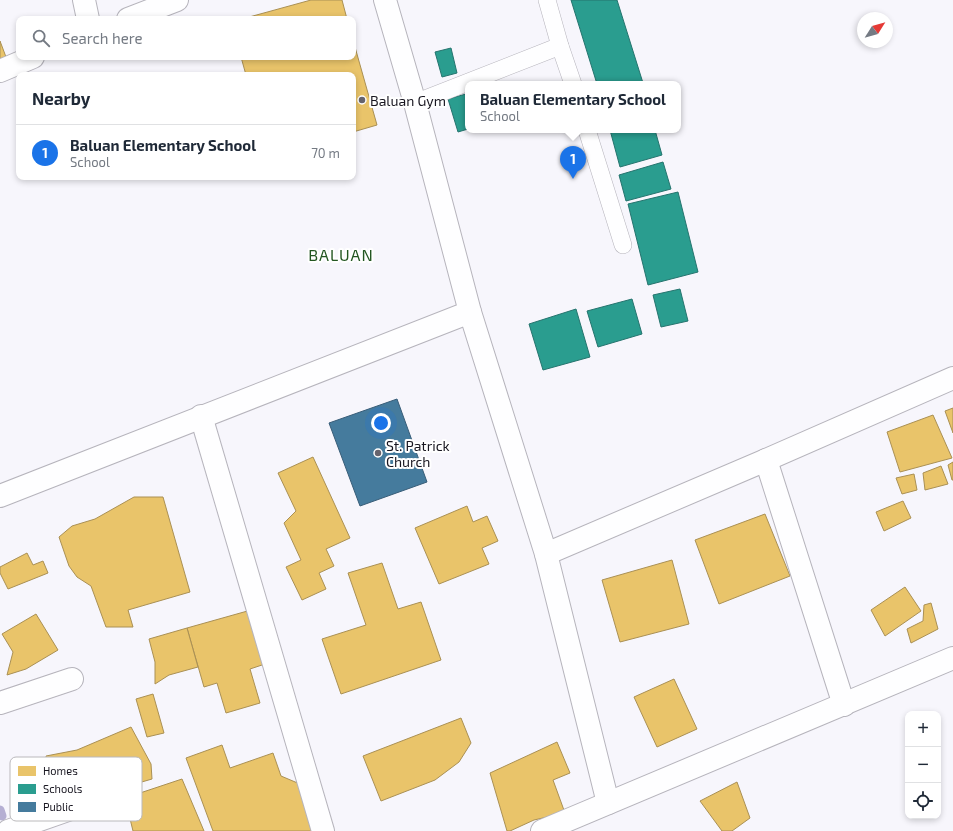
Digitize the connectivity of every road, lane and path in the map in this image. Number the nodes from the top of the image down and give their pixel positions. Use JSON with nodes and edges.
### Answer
{"nodes":[{"id":1,"x":84,"y":0,"type":"edge"},
{"id":2,"x":177,"y":0,"type":"edge"},
{"id":3,"x":385,"y":0,"type":"edge"},
{"id":4,"x":547,"y":0,"type":"edge"},
{"id":5,"x":87,"y":16,"type":"edge"},
{"id":6,"x":136,"y":16,"type":"edge"},
{"id":7,"x":560,"y":46,"type":"junction"},
{"id":8,"x":25,"y":60,"type":"edge"},
{"id":9,"x":0,"y":70,"type":"edge"},
{"id":10,"x":471,"y":81,"type":"edge"},
{"id":11,"x":572,"y":81,"type":"edge"},
{"id":12,"x":465,"y":83,"type":"edge"},
{"id":13,"x":415,"y":103,"type":"junction"},
{"id":14,"x":588,"y":133,"type":"edge"},
{"id":15,"x":623,"y":245,"type":"dead end"},
{"id":16,"x":470,"y":312,"type":"junction"},
{"id":17,"x":953,"y":378,"type":"edge"},
{"id":18,"x":202,"y":416,"type":"junction"},
{"id":19,"x":766,"y":460,"type":"junction"},
{"id":20,"x":0,"y":496,"type":"edge"},
{"id":21,"x":546,"y":554,"type":"junction"},
{"id":22,"x":953,"y":658,"type":"edge"},
{"id":23,"x":72,"y":679,"type":"dead end"},
{"id":24,"x":0,"y":703,"type":"edge"},
{"id":25,"x":844,"y":705,"type":"junction"},
{"id":26,"x":608,"y":803,"type":"junction"},
{"id":27,"x":37,"y":821,"type":"edge"},
{"id":28,"x":8,"y":831,"type":"edge"},
{"id":29,"x":322,"y":831,"type":"edge"},
{"id":30,"x":542,"y":831,"type":"edge"}],
"edges":[{"from":1,"to":5,"type":"street"},
{"from":2,"to":6,"type":"street"},
{"from":3,"to":13,"type":"street"},
{"from":4,"to":7,"type":"lane"},
{"from":7,"to":10,"type":"lane"},
{"from":7,"to":11,"type":"lane"},
{"from":8,"to":9,"type":"street"},
{"from":12,"to":13,"type":"lane"},
{"from":13,"to":16,"type":"street"},
{"from":14,"to":15,"type":"lane"},
{"from":16,"to":18,"type":"street"},
{"from":16,"to":21,"type":"street"},
{"from":17,"to":19,"type":"street"},
{"from":18,"to":20,"type":"street"},
{"from":18,"to":29,"type":"street"},
{"from":19,"to":21,"type":"street"},
{"from":19,"to":25,"type":"street"},
{"from":21,"to":26,"type":"street"},
{"from":22,"to":25,"type":"street"},
{"from":23,"to":24,"type":"street"},
{"from":25,"to":26,"type":"street"},
{"from":26,"to":30,"type":"street"},
{"from":27,"to":28,"type":"street"}]}
